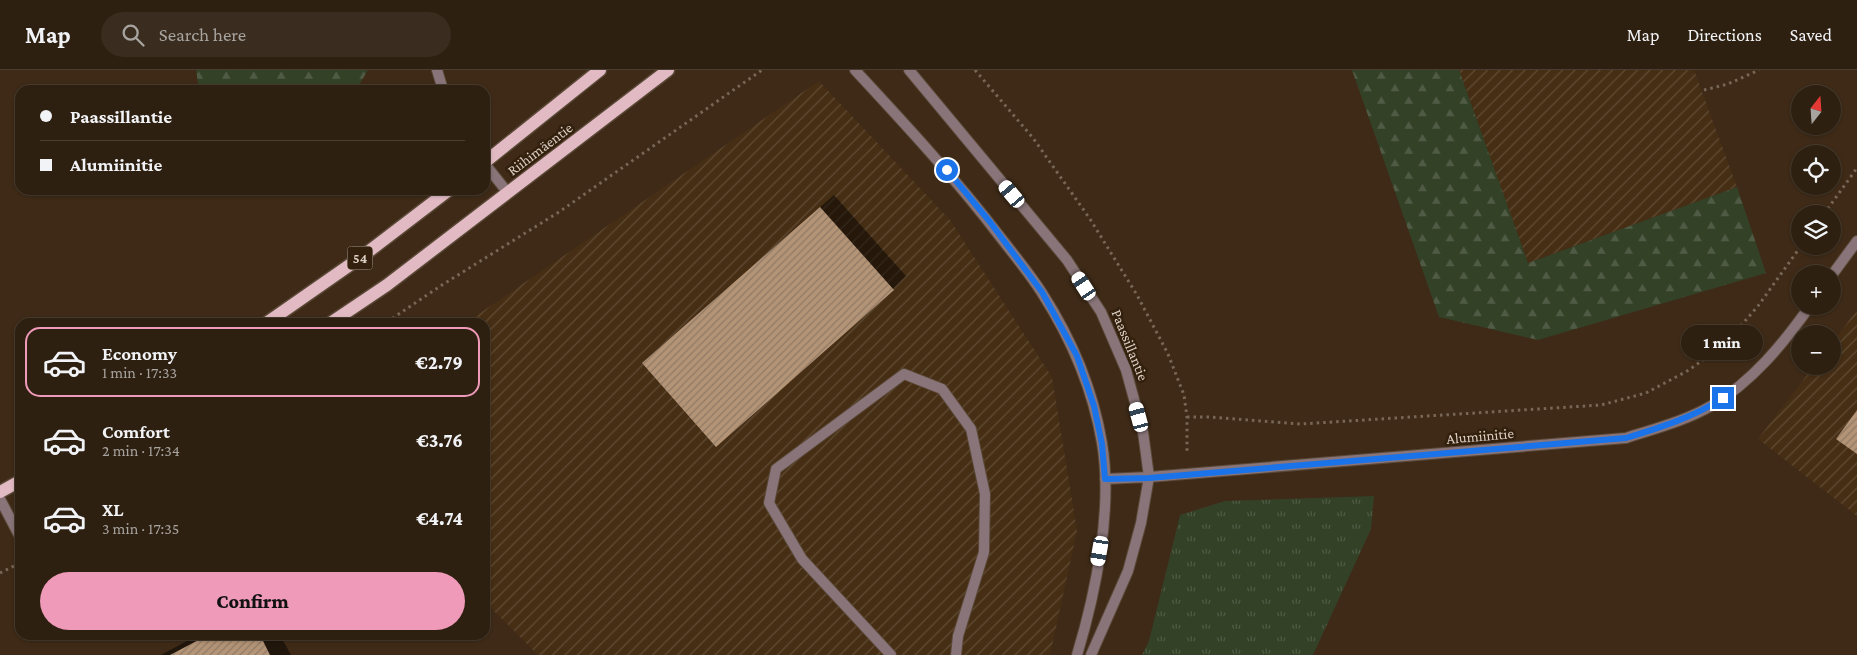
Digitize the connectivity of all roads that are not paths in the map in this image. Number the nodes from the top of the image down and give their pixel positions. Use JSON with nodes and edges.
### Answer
{"nodes":[{"id":1,"x":436,"y":70,"type":"edge"},
{"id":2,"x":600,"y":70,"type":"edge"},
{"id":3,"x":668,"y":70,"type":"edge"},
{"id":4,"x":855,"y":70,"type":"edge"},
{"id":5,"x":909,"y":70,"type":"edge"},
{"id":6,"x":441,"y":85,"type":"edge"},
{"id":7,"x":490,"y":159,"type":"edge"},
{"id":8,"x":490,"y":170,"type":"edge"},
{"id":9,"x":508,"y":194,"type":"junction"},
{"id":10,"x":442,"y":195,"type":"edge"},
{"id":11,"x":1857,"y":241,"type":"edge"},
{"id":12,"x":1839,"y":265,"type":"edge"},
{"id":13,"x":1804,"y":315,"type":"edge"},
{"id":14,"x":274,"y":318,"type":"edge"},
{"id":15,"x":338,"y":318,"type":"edge"},
{"id":16,"x":1149,"y":478,"type":"junction"},
{"id":17,"x":1105,"y":479,"type":"junction"},
{"id":18,"x":15,"y":484,"type":"edge"},
{"id":19,"x":0,"y":492,"type":"edge"},
{"id":20,"x":0,"y":499,"type":"edge"},
{"id":21,"x":15,"y":528,"type":"edge"},
{"id":22,"x":892,"y":655,"type":"edge"},
{"id":23,"x":956,"y":655,"type":"edge"},
{"id":24,"x":1078,"y":655,"type":"edge"},
{"id":25,"x":1091,"y":655,"type":"edge"}],
"edges":[{"from":1,"to":6,"type":"street"},
{"from":2,"to":7,"type":"main road","name":"Riihimäentie"},
{"from":3,"to":9,"type":"main road","name":"Riihimäentie","number":"54"},
{"from":4,"to":17,"type":"street"},
{"from":5,"to":16,"type":"street","name":"Paassillantie"},
{"from":8,"to":9,"type":"street"},
{"from":9,"to":15,"type":"main road","name":"Riihimäentie","number":"54"},
{"from":10,"to":14,"type":"main road","number":"54"},
{"from":11,"to":12,"type":"street"},
{"from":13,"to":16,"type":"street","name":"Alumiinitie"},
{"from":16,"to":17,"type":"street","name":"Alumiinitie"},
{"from":16,"to":25,"type":"street","name":"Paassillantie"},
{"from":17,"to":24,"type":"street"},
{"from":18,"to":19,"type":"main road"},
{"from":20,"to":21,"type":"street"},
{"from":22,"to":23,"type":"street"}]}
